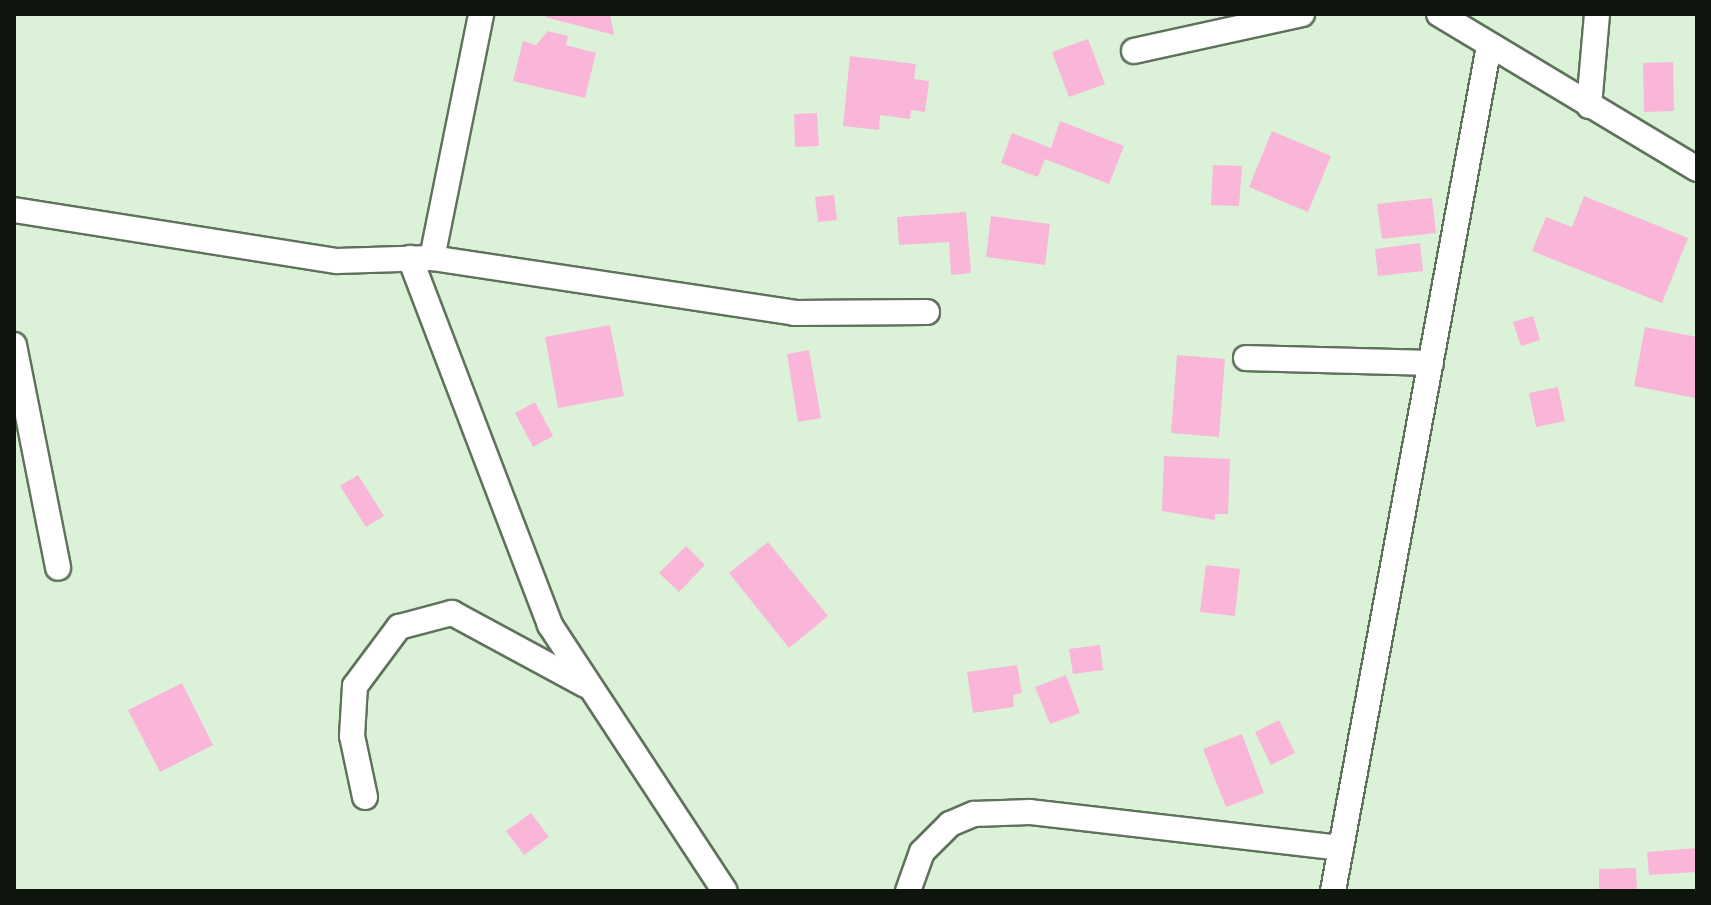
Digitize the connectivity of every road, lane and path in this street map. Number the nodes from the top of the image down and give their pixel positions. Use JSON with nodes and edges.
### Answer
{"nodes":[{"id":1,"x":481,"y":14,"type":"edge"},
{"id":2,"x":1302,"y":14,"type":"edge"},
{"id":3,"x":1439,"y":14,"type":"edge"},
{"id":4,"x":1597,"y":14,"type":"edge"},
{"id":5,"x":1489,"y":46,"type":"junction"},
{"id":6,"x":1134,"y":51,"type":"dead end"},
{"id":7,"x":1589,"y":106,"type":"junction"},
{"id":8,"x":1697,"y":169,"type":"edge"},
{"id":9,"x":14,"y":210,"type":"edge"},
{"id":10,"x":421,"y":258,"type":"junction"},
{"id":11,"x":927,"y":312,"type":"dead end"},
{"id":12,"x":14,"y":345,"type":"edge"},
{"id":13,"x":1246,"y":358,"type":"dead end"},
{"id":14,"x":1431,"y":363,"type":"junction"},
{"id":15,"x":58,"y":568,"type":"dead end"},
{"id":16,"x":590,"y":689,"type":"junction"},
{"id":17,"x":365,"y":797,"type":"dead end"},
{"id":18,"x":1341,"y":848,"type":"junction"},
{"id":19,"x":725,"y":891,"type":"edge"},
{"id":20,"x":908,"y":891,"type":"edge"},
{"id":21,"x":1333,"y":891,"type":"edge"}],
"edges":[{"from":1,"to":10,"type":"street"},
{"from":2,"to":6,"type":"street"},
{"from":3,"to":5,"type":"street"},
{"from":4,"to":7,"type":"street"},
{"from":5,"to":7,"type":"street"},
{"from":5,"to":14,"type":"street"},
{"from":7,"to":8,"type":"street"},
{"from":9,"to":10,"type":"street"},
{"from":10,"to":11,"type":"street"},
{"from":10,"to":16,"type":"street"},
{"from":12,"to":15,"type":"street"},
{"from":13,"to":14,"type":"street"},
{"from":14,"to":18,"type":"street"},
{"from":16,"to":17,"type":"street"},
{"from":16,"to":19,"type":"street"},
{"from":18,"to":20,"type":"street"},
{"from":18,"to":21,"type":"street"}]}
